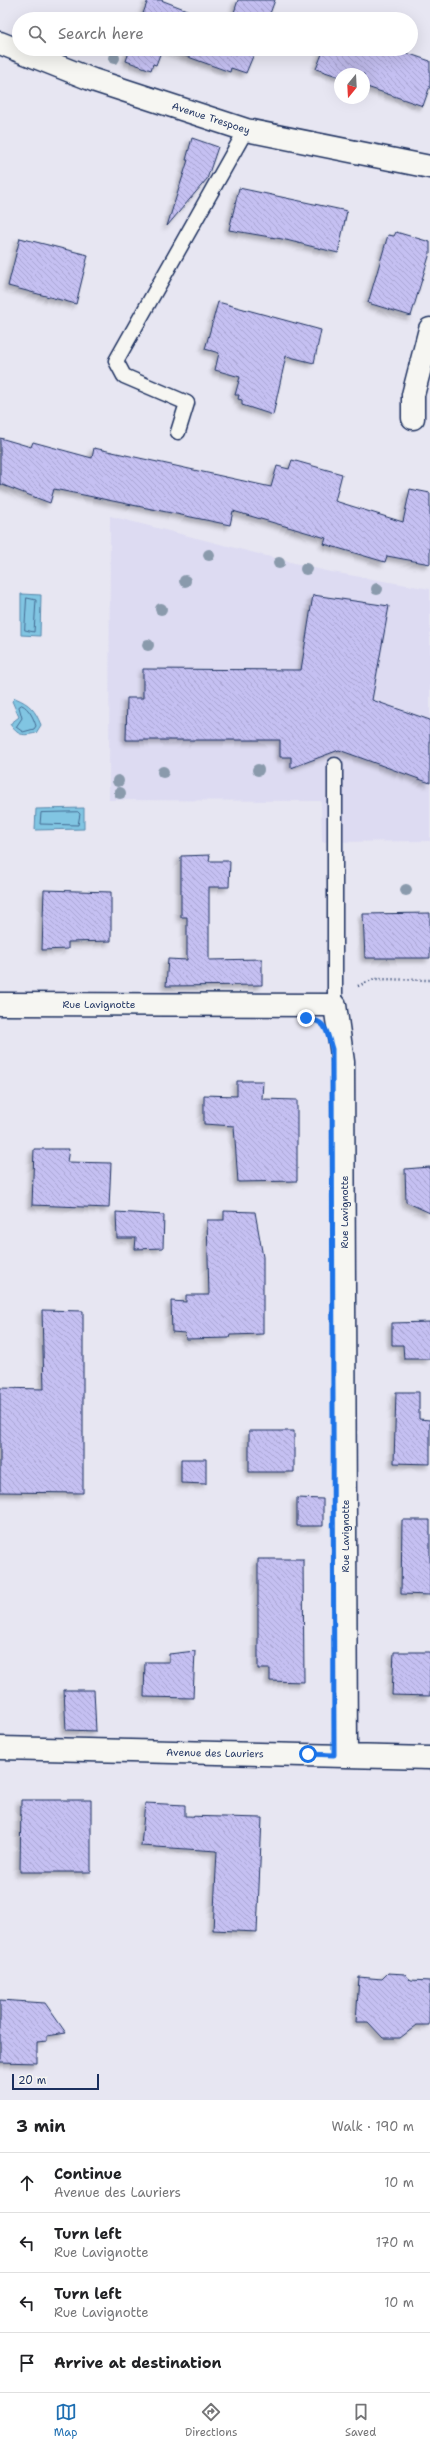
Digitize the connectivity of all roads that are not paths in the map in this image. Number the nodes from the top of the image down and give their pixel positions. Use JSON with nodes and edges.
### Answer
{"nodes":[{"id":1,"x":0,"y":43,"type":"edge"},
{"id":2,"x":12,"y":48,"type":"edge"},
{"id":3,"x":33,"y":56,"type":"edge"},
{"id":4,"x":246,"y":130,"type":"junction"},
{"id":5,"x":430,"y":166,"type":"edge"},
{"id":6,"x":430,"y":329,"type":"edge"},
{"id":7,"x":413,"y":418,"type":"dead end"},
{"id":8,"x":178,"y":432,"type":"dead end"},
{"id":9,"x":335,"y":765,"type":"dead end"},
{"id":10,"x":0,"y":1004,"type":"edge"},
{"id":11,"x":335,"y":1005,"type":"junction"},
{"id":12,"x":0,"y":1748,"type":"edge"},
{"id":13,"x":346,"y":1756,"type":"junction"},
{"id":14,"x":430,"y":1758,"type":"edge"}],
"edges":[{"from":1,"to":2,"type":"street","name":"Avenue Trespoey"},
{"from":3,"to":4,"type":"street","name":"Avenue Trespoey"},
{"from":4,"to":5,"type":"street","name":"Avenue Trespoey"},
{"from":4,"to":8,"type":"lane"},
{"from":6,"to":7,"type":"street"},
{"from":9,"to":11,"type":"lane"},
{"from":10,"to":11,"type":"street","name":"Rue Lavignotte"},
{"from":11,"to":13,"type":"street","name":"Rue Lavignotte"},
{"from":12,"to":13,"type":"street","name":"Avenue des Lauriers"},
{"from":13,"to":14,"type":"street","name":"Avenue des Lauriers"}]}
